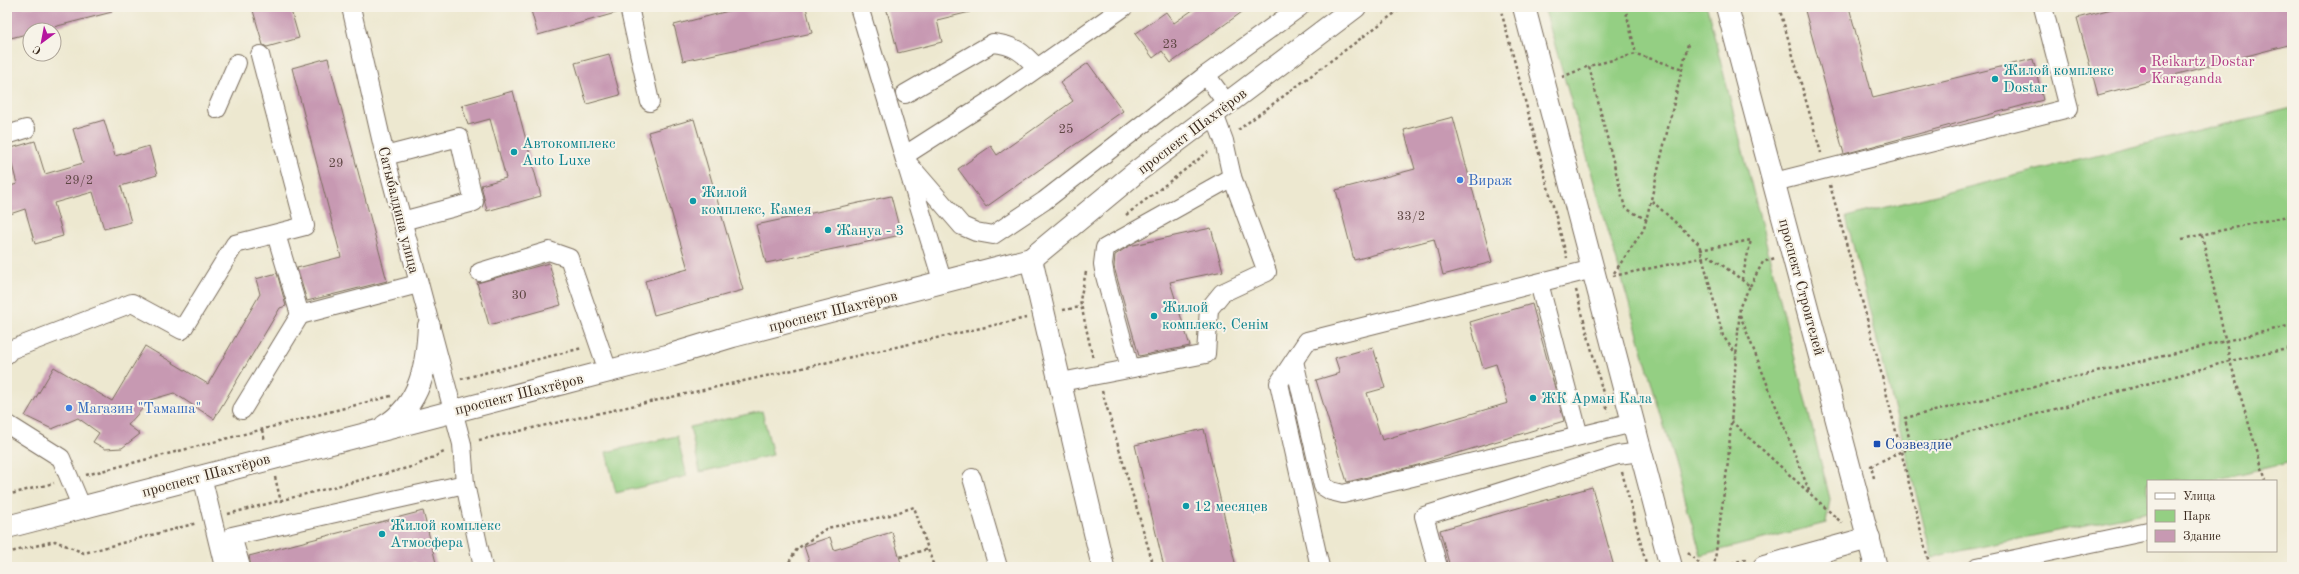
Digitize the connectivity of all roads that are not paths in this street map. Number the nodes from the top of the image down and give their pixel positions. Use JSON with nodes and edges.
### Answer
{"nodes":[{"id":1,"x":351,"y":7,"type":"edge"},
{"id":2,"x":629,"y":7,"type":"edge"},
{"id":3,"x":859,"y":7,"type":"edge"},
{"id":4,"x":1124,"y":7,"type":"edge"},
{"id":5,"x":1300,"y":7,"type":"edge"},
{"id":6,"x":1524,"y":7,"type":"edge"},
{"id":7,"x":1727,"y":7,"type":"edge"},
{"id":8,"x":2043,"y":7,"type":"edge"},
{"id":9,"x":1346,"y":10,"type":"edge"},
{"id":10,"x":260,"y":55,"type":"dead end"},
{"id":11,"x":237,"y":63,"type":"dead end"},
{"id":12,"x":1037,"y":68,"type":"junction"},
{"id":13,"x":1206,"y":75,"type":"junction"},
{"id":14,"x":905,"y":94,"type":"dead end"},
{"id":15,"x":650,"y":102,"type":"dead end"},
{"id":16,"x":217,"y":109,"type":"dead end"},
{"id":17,"x":1221,"y":110,"type":"junction"},
{"id":18,"x":26,"y":130,"type":"dead end"},
{"id":19,"x":7,"y":135,"type":"edge"},
{"id":20,"x":385,"y":156,"type":"junction"},
{"id":21,"x":905,"y":160,"type":"junction"},
{"id":22,"x":1232,"y":178,"type":"junction"},
{"id":23,"x":1774,"y":182,"type":"junction"},
{"id":24,"x":402,"y":221,"type":"junction"},
{"id":25,"x":276,"y":234,"type":"junction"},
{"id":26,"x":1031,"y":259,"type":"junction"},
{"id":27,"x":1593,"y":269,"type":"junction"},
{"id":28,"x":480,"y":272,"type":"dead end"},
{"id":29,"x":943,"y":283,"type":"junction"},
{"id":30,"x":1540,"y":283,"type":"junction"},
{"id":31,"x":418,"y":284,"type":"junction"},
{"id":32,"x":300,"y":315,"type":"junction"},
{"id":33,"x":430,"y":326,"type":"junction"},
{"id":34,"x":7,"y":354,"type":"edge"},
{"id":35,"x":1294,"y":361,"type":"junction"},
{"id":36,"x":1130,"y":368,"type":"junction"},
{"id":37,"x":608,"y":371,"type":"junction"},
{"id":38,"x":1061,"y":382,"type":"junction"},
{"id":39,"x":242,"y":410,"type":"dead end"},
{"id":40,"x":452,"y":411,"type":"junction"},
{"id":41,"x":1633,"y":423,"type":"junction"},
{"id":42,"x":7,"y":424,"type":"edge"},
{"id":43,"x":377,"y":431,"type":"junction"},
{"id":44,"x":1579,"y":436,"type":"junction"},
{"id":45,"x":1640,"y":452,"type":"junction"},
{"id":46,"x":202,"y":476,"type":"junction"},
{"id":47,"x":972,"y":478,"type":"dead end"},
{"id":48,"x":464,"y":484,"type":"junction"},
{"id":49,"x":82,"y":508,"type":"junction"},
{"id":50,"x":7,"y":527,"type":"edge"},
{"id":51,"x":2147,"y":531,"type":"edge"},
{"id":52,"x":1869,"y":538,"type":"junction"},
{"id":53,"x":1757,"y":563,"type":"edge"},
{"id":54,"x":224,"y":567,"type":"edge"},
{"id":55,"x":240,"y":567,"type":"edge"},
{"id":56,"x":483,"y":567,"type":"edge"},
{"id":57,"x":998,"y":567,"type":"edge"},
{"id":58,"x":1103,"y":567,"type":"edge"},
{"id":59,"x":1320,"y":567,"type":"edge"},
{"id":60,"x":1438,"y":567,"type":"edge"},
{"id":61,"x":1671,"y":567,"type":"edge"},
{"id":62,"x":1876,"y":567,"type":"edge"},
{"id":63,"x":1977,"y":567,"type":"edge"}],
"edges":[{"from":1,"to":20,"type":"street","name":"Сатыбалдина улица"},
{"from":2,"to":15,"type":"street"},
{"from":3,"to":21,"type":"street"},
{"from":4,"to":12,"type":"street"},
{"from":5,"to":13,"type":"street"},
{"from":6,"to":27,"type":"main road"},
{"from":7,"to":23,"type":"main road","name":"проспект Строителей"},
{"from":8,"to":23,"type":"street"},
{"from":9,"to":17,"type":"main road","name":"проспект Шахтёров"},
{"from":10,"to":25,"type":"street"},
{"from":11,"to":16,"type":"street"},
{"from":12,"to":14,"type":"street"},
{"from":12,"to":21,"type":"street"},
{"from":13,"to":17,"type":"street"},
{"from":13,"to":21,"type":"street"},
{"from":17,"to":22,"type":"street"},
{"from":17,"to":26,"type":"main road","name":"проспект Шахтёров"},
{"from":18,"to":19,"type":"street"},
{"from":20,"to":24,"type":"street","name":"Сатыбалдина улица"},
{"from":20,"to":24,"type":"street"},
{"from":21,"to":29,"type":"street"},
{"from":22,"to":36,"type":"street"},
{"from":22,"to":36,"type":"street"},
{"from":23,"to":52,"type":"main road","name":"проспект Строителей"},
{"from":24,"to":31,"type":"street","name":"Сатыбалдина улица"},
{"from":25,"to":32,"type":"street"},
{"from":25,"to":34,"type":"street"},
{"from":26,"to":29,"type":"main road","name":"проспект Шахтёров"},
{"from":26,"to":38,"type":"main road"},
{"from":27,"to":30,"type":"street"},
{"from":27,"to":41,"type":"main road"},
{"from":28,"to":37,"type":"street"},
{"from":29,"to":37,"type":"main road","name":"проспект Шахтёров"},
{"from":30,"to":35,"type":"street"},
{"from":30,"to":44,"type":"street"},
{"from":31,"to":32,"type":"street"},
{"from":31,"to":33,"type":"street","name":"Сатыбалдина улица"},
{"from":32,"to":39,"type":"street"},
{"from":33,"to":40,"type":"street","name":"Сатыбалдина улица"},
{"from":33,"to":43,"type":"main road"},
{"from":35,"to":44,"type":"street"},
{"from":35,"to":59,"type":"street"},
{"from":36,"to":38,"type":"street"},
{"from":37,"to":40,"type":"main road","name":"проспект Шахтёров"},
{"from":38,"to":58,"type":"main road"},
{"from":40,"to":43,"type":"main road","name":"проспект Шахтёров"},
{"from":40,"to":48,"type":"street","name":"Сатыбалдина улица"},
{"from":41,"to":44,"type":"street"},
{"from":41,"to":45,"type":"main road"},
{"from":42,"to":49,"type":"street"},
{"from":43,"to":46,"type":"main road","name":"проспект Шахтёров"},
{"from":45,"to":60,"type":"street"},
{"from":45,"to":61,"type":"main road"},
{"from":46,"to":49,"type":"main road","name":"проспект Шахтёров"},
{"from":46,"to":54,"type":"street"},
{"from":47,"to":57,"type":"street"},
{"from":48,"to":55,"type":"street"},
{"from":48,"to":56,"type":"street","name":"Сатыбалдина улица"},
{"from":49,"to":50,"type":"main road","name":"проспект Шахтёров"},
{"from":51,"to":63,"type":"street"},
{"from":52,"to":53,"type":"main road"},
{"from":52,"to":62,"type":"main road","name":"проспект Строителей"}]}
